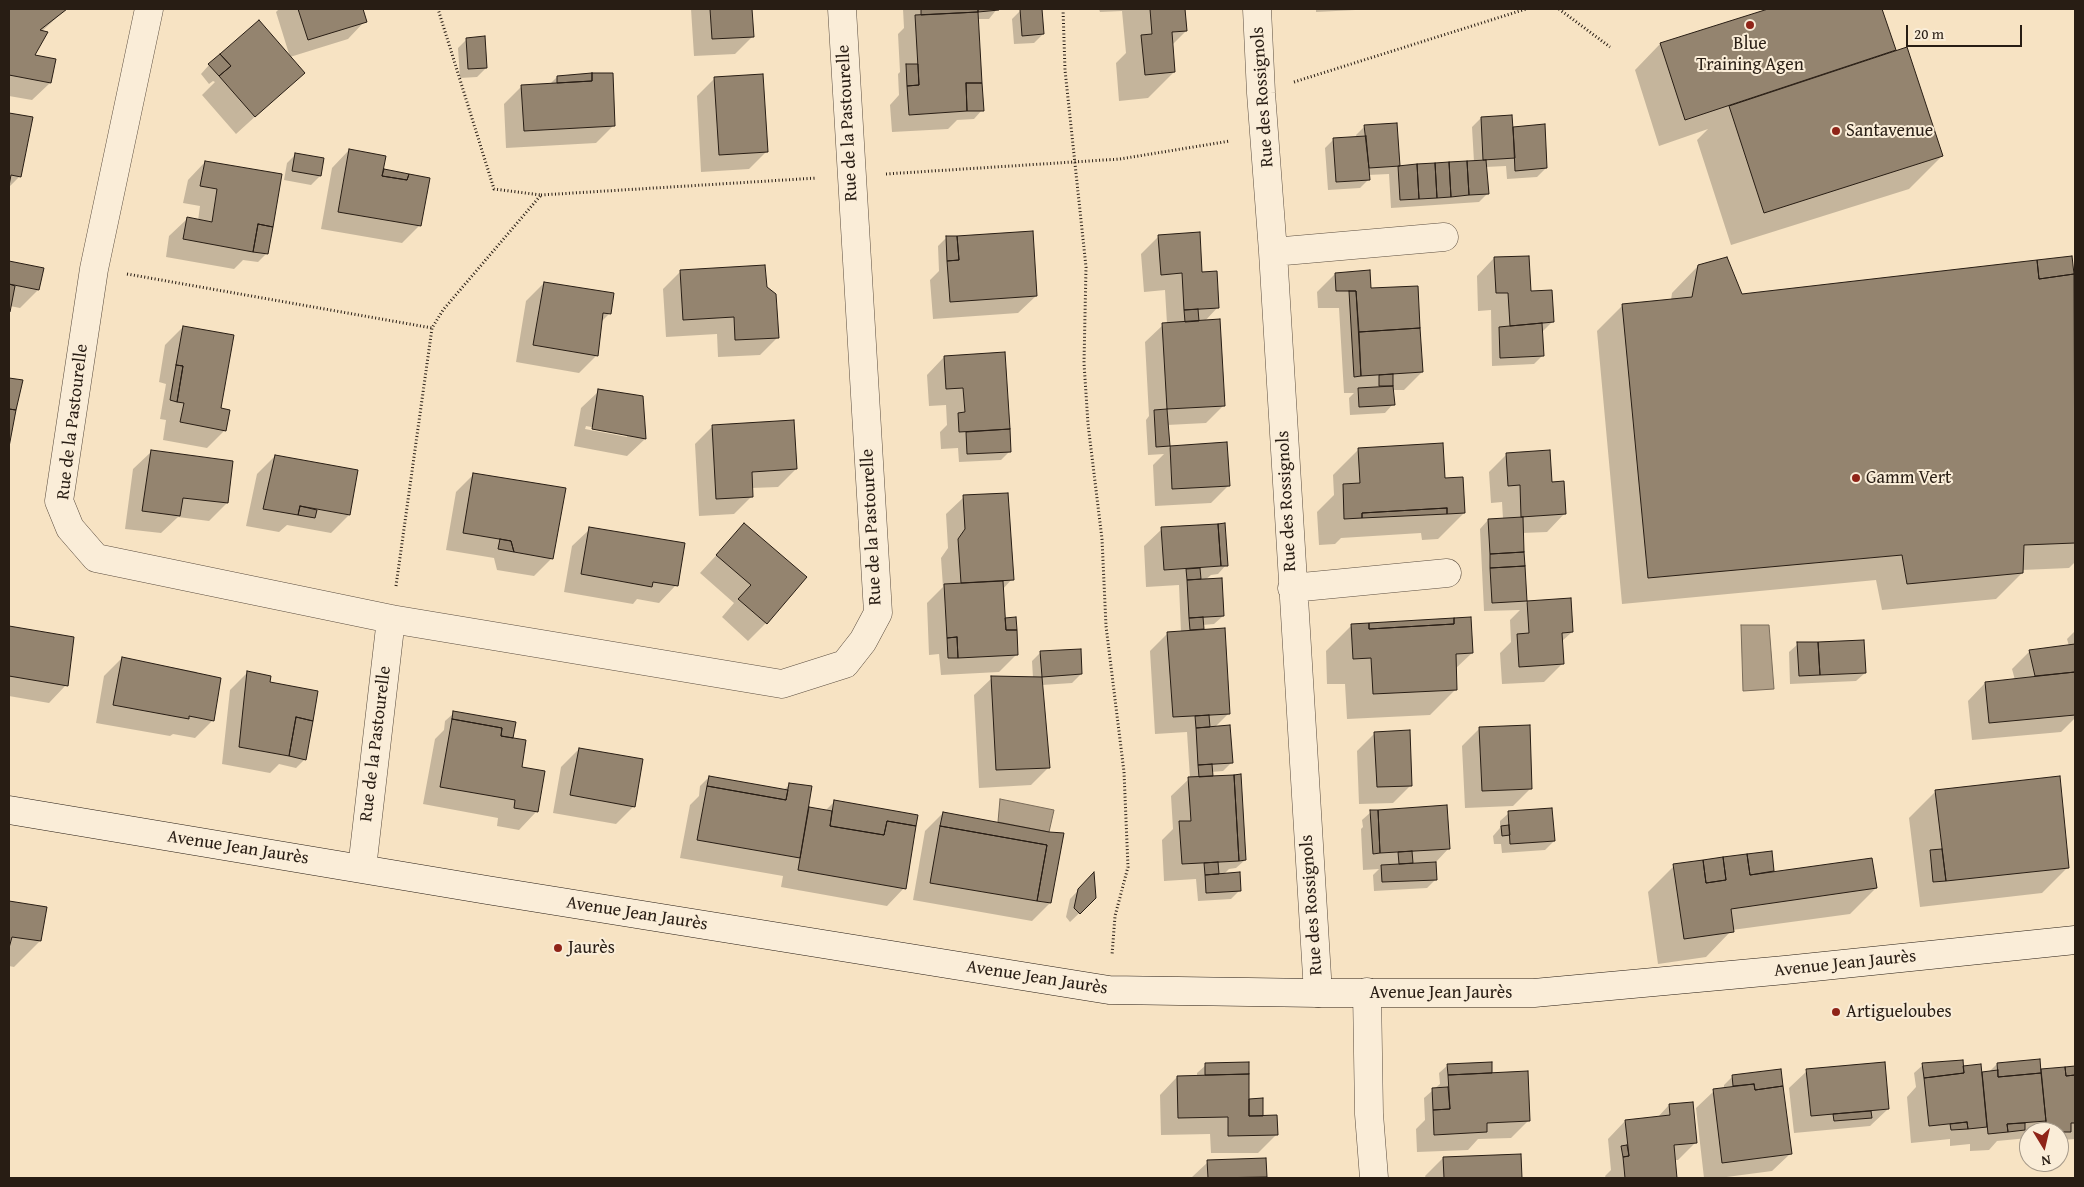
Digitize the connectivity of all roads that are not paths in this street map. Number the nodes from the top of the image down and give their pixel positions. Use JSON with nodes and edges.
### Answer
{"nodes":[{"id":1,"x":148,"y":9,"type":"edge"},
{"id":2,"x":842,"y":9,"type":"edge"},
{"id":3,"x":1257,"y":9,"type":"edge"},
{"id":4,"x":1444,"y":237,"type":"dead end"},
{"id":5,"x":1273,"y":252,"type":"junction"},
{"id":6,"x":1446,"y":573,"type":"dead end"},
{"id":7,"x":1292,"y":588,"type":"junction"},
{"id":8,"x":391,"y":619,"type":"junction"},
{"id":9,"x":9,"y":810,"type":"edge"},
{"id":10,"x":362,"y":868,"type":"junction"},
{"id":11,"x":2075,"y":940,"type":"edge"},
{"id":12,"x":1367,"y":992,"type":"junction"},
{"id":13,"x":1318,"y":993,"type":"junction"},
{"id":14,"x":1374,"y":1178,"type":"edge"}],
"edges":[{"from":1,"to":8,"type":"street","name":"Rue de la Pastourelle"},
{"from":2,"to":8,"type":"street","name":"Rue de la Pastourelle"},
{"from":3,"to":5,"type":"street","name":"Rue des Rossignols"},
{"from":4,"to":5,"type":"street"},
{"from":5,"to":7,"type":"street","name":"Rue des Rossignols"},
{"from":6,"to":7,"type":"street"},
{"from":7,"to":13,"type":"street","name":"Rue des Rossignols"},
{"from":8,"to":10,"type":"street","name":"Rue de la Pastourelle"},
{"from":9,"to":10,"type":"street","name":"Avenue Jean Jaurès"},
{"from":10,"to":13,"type":"street","name":"Avenue Jean Jaurès"},
{"from":11,"to":12,"type":"street","name":"Avenue Jean Jaurès"},
{"from":12,"to":13,"type":"street","name":"Avenue Jean Jaurès"},
{"from":12,"to":14,"type":"street"}]}
